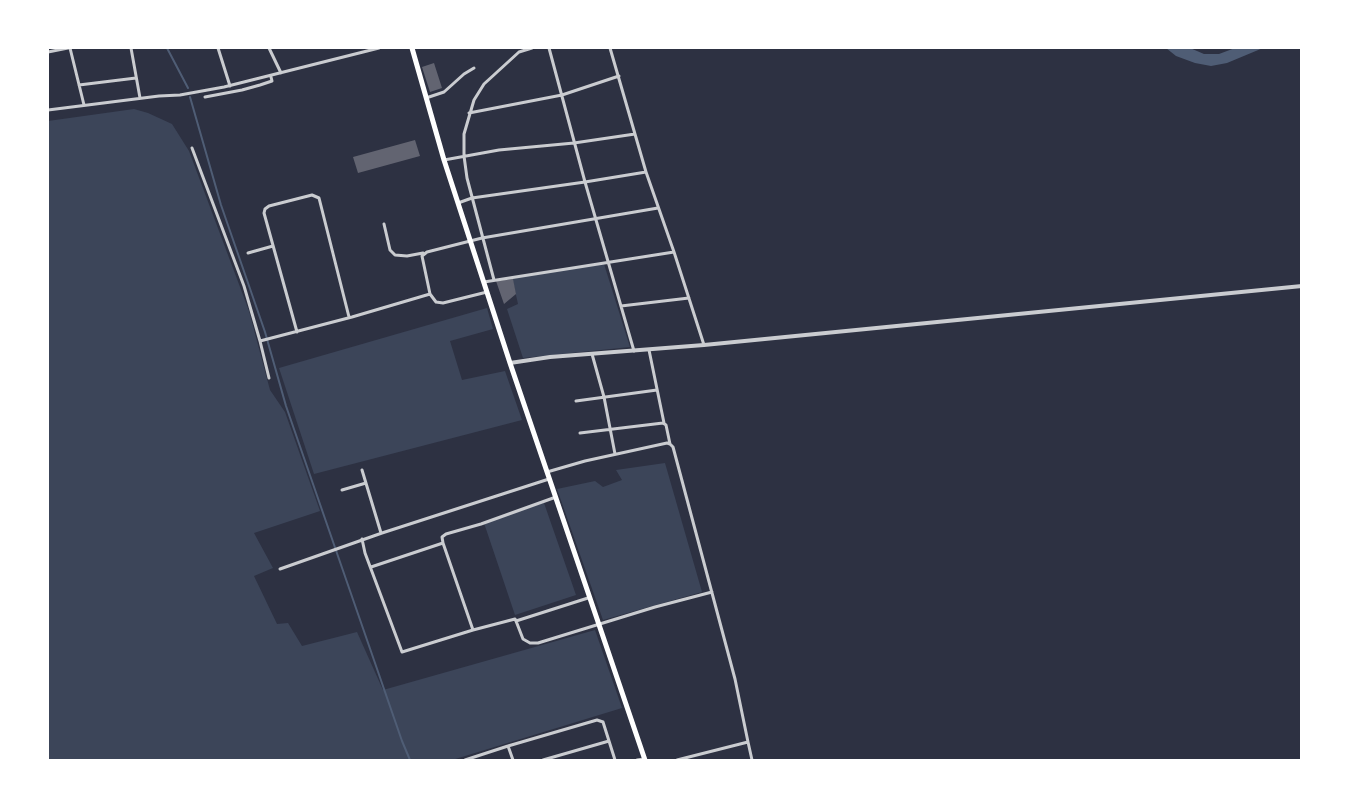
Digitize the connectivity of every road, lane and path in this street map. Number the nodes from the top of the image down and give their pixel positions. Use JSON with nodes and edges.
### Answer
{"nodes":[{"id":1,"x":69,"y":48,"type":"edge"},
{"id":2,"x":130,"y":48,"type":"edge"},
{"id":3,"x":218,"y":48,"type":"edge"},
{"id":4,"x":269,"y":48,"type":"edge"},
{"id":5,"x":379,"y":48,"type":"edge"},
{"id":6,"x":412,"y":48,"type":"edge"},
{"id":7,"x":517,"y":48,"type":"edge"},
{"id":8,"x":532,"y":48,"type":"edge"},
{"id":9,"x":549,"y":48,"type":"edge"},
{"id":10,"x":610,"y":48,"type":"edge"},
{"id":11,"x":48,"y":52,"type":"edge"},
{"id":12,"x":519,"y":52,"type":"junction"},
{"id":13,"x":474,"y":68,"type":"dead end"},
{"id":14,"x":282,"y":73,"type":"junction"},
{"id":15,"x":618,"y":76,"type":"junction"},
{"id":16,"x":271,"y":77,"type":"junction"},
{"id":17,"x":136,"y":78,"type":"junction"},
{"id":18,"x":79,"y":85,"type":"junction"},
{"id":19,"x":230,"y":86,"type":"junction"},
{"id":20,"x":562,"y":95,"type":"junction"},
{"id":21,"x":205,"y":97,"type":"dead end"},
{"id":22,"x":140,"y":98,"type":"junction"},
{"id":23,"x":426,"y":98,"type":"junction"},
{"id":24,"x":84,"y":105,"type":"junction"},
{"id":25,"x":48,"y":110,"type":"edge"},
{"id":26,"x":470,"y":113,"type":"junction"},
{"id":27,"x":636,"y":134,"type":"junction"},
{"id":28,"x":574,"y":143,"type":"junction"},
{"id":29,"x":192,"y":148,"type":"dead end"},
{"id":30,"x":464,"y":156,"type":"junction"},
{"id":31,"x":444,"y":160,"type":"junction"},
{"id":32,"x":646,"y":172,"type":"junction"},
{"id":33,"x":585,"y":182,"type":"junction"},
{"id":34,"x":472,"y":198,"type":"junction"},
{"id":35,"x":458,"y":203,"type":"junction"},
{"id":36,"x":658,"y":208,"type":"junction"},
{"id":37,"x":595,"y":220,"type":"junction"},
{"id":38,"x":384,"y":224,"type":"dead end"},
{"id":39,"x":482,"y":238,"type":"junction"},
{"id":40,"x":470,"y":240,"type":"junction"},
{"id":41,"x":273,"y":246,"type":"junction"},
{"id":42,"x":674,"y":252,"type":"junction"},
{"id":43,"x":424,"y":253,"type":"junction"},
{"id":44,"x":248,"y":254,"type":"dead end"},
{"id":45,"x":608,"y":262,"type":"junction"},
{"id":46,"x":494,"y":280,"type":"junction"},
{"id":47,"x":484,"y":282,"type":"junction"},
{"id":48,"x":1302,"y":286,"type":"edge"},
{"id":49,"x":487,"y":292,"type":"junction"},
{"id":50,"x":430,"y":294,"type":"junction"},
{"id":51,"x":689,"y":298,"type":"junction"},
{"id":52,"x":621,"y":306,"type":"junction"},
{"id":53,"x":349,"y":317,"type":"junction"},
{"id":54,"x":297,"y":332,"type":"junction"},
{"id":55,"x":263,"y":340,"type":"junction"},
{"id":56,"x":704,"y":345,"type":"junction"},
{"id":57,"x":649,"y":350,"type":"junction"},
{"id":58,"x":634,"y":351,"type":"junction"},
{"id":59,"x":592,"y":354,"type":"junction"},
{"id":60,"x":510,"y":363,"type":"junction"},
{"id":61,"x":269,"y":378,"type":"dead end"},
{"id":62,"x":657,"y":390,"type":"junction"},
{"id":63,"x":604,"y":397,"type":"junction"},
{"id":64,"x":576,"y":401,"type":"dead end"},
{"id":65,"x":664,"y":423,"type":"junction"},
{"id":66,"x":610,"y":429,"type":"junction"},
{"id":67,"x":580,"y":433,"type":"dead end"},
{"id":68,"x":670,"y":444,"type":"junction"},
{"id":69,"x":616,"y":454,"type":"junction"},
{"id":70,"x":362,"y":470,"type":"dead end"},
{"id":71,"x":547,"y":472,"type":"junction"},
{"id":72,"x":549,"y":479,"type":"junction"},
{"id":73,"x":366,"y":483,"type":"junction"},
{"id":74,"x":342,"y":490,"type":"dead end"},
{"id":75,"x":556,"y":497,"type":"junction"},
{"id":76,"x":380,"y":533,"type":"junction"},
{"id":77,"x":362,"y":539,"type":"junction"},
{"id":78,"x":443,"y":544,"type":"junction"},
{"id":79,"x":371,"y":567,"type":"junction"},
{"id":80,"x":280,"y":568,"type":"dead end"},
{"id":81,"x":712,"y":592,"type":"junction"},
{"id":82,"x":588,"y":598,"type":"junction"},
{"id":83,"x":516,"y":621,"type":"junction"},
{"id":84,"x":598,"y":625,"type":"junction"},
{"id":85,"x":472,"y":630,"type":"junction"},
{"id":86,"x":609,"y":741,"type":"junction"},
{"id":87,"x":748,"y":742,"type":"junction"},
{"id":88,"x":508,"y":746,"type":"junction"},
{"id":89,"x":465,"y":760,"type":"edge"},
{"id":90,"x":513,"y":760,"type":"edge"},
{"id":91,"x":543,"y":760,"type":"edge"},
{"id":92,"x":616,"y":760,"type":"edge"},
{"id":93,"x":637,"y":760,"type":"edge"},
{"id":94,"x":644,"y":760,"type":"edge"},
{"id":95,"x":677,"y":760,"type":"edge"},
{"id":96,"x":752,"y":760,"type":"edge"}],
"edges":[{"from":1,"to":11,"type":"street"},
{"from":1,"to":18,"type":"street"},
{"from":2,"to":17,"type":"street"},
{"from":3,"to":19,"type":"street"},
{"from":4,"to":14,"type":"street"},
{"from":5,"to":14,"type":"street"},
{"from":6,"to":23,"type":"highway"},
{"from":7,"to":12,"type":"street"},
{"from":8,"to":12,"type":"street"},
{"from":9,"to":20,"type":"street"},
{"from":10,"to":15,"type":"street"},
{"from":12,"to":26,"type":"street"},
{"from":13,"to":23,"type":"street"},
{"from":14,"to":16,"type":"street"},
{"from":15,"to":20,"type":"street"},
{"from":15,"to":27,"type":"street"},
{"from":16,"to":19,"type":"street"},
{"from":16,"to":21,"type":"street"},
{"from":17,"to":18,"type":"street"},
{"from":17,"to":22,"type":"street"},
{"from":18,"to":24,"type":"street"},
{"from":19,"to":22,"type":"street"},
{"from":20,"to":26,"type":"street"},
{"from":20,"to":28,"type":"street"},
{"from":22,"to":24,"type":"street"},
{"from":23,"to":31,"type":"highway"},
{"from":24,"to":25,"type":"street"},
{"from":26,"to":30,"type":"street"},
{"from":27,"to":28,"type":"street"},
{"from":27,"to":32,"type":"street"},
{"from":28,"to":30,"type":"street"},
{"from":28,"to":33,"type":"street"},
{"from":29,"to":55,"type":"street"},
{"from":30,"to":31,"type":"street"},
{"from":30,"to":34,"type":"street"},
{"from":31,"to":35,"type":"highway"},
{"from":32,"to":33,"type":"street"},
{"from":32,"to":36,"type":"street"},
{"from":33,"to":34,"type":"street"},
{"from":33,"to":37,"type":"street"},
{"from":34,"to":35,"type":"street"},
{"from":34,"to":39,"type":"street"},
{"from":35,"to":40,"type":"highway"},
{"from":36,"to":37,"type":"street"},
{"from":36,"to":42,"type":"street"},
{"from":37,"to":39,"type":"street"},
{"from":37,"to":45,"type":"street"},
{"from":38,"to":43,"type":"street"},
{"from":39,"to":40,"type":"street"},
{"from":39,"to":46,"type":"street"},
{"from":40,"to":43,"type":"street"},
{"from":40,"to":47,"type":"highway"},
{"from":41,"to":44,"type":"street"},
{"from":41,"to":53,"type":"street"},
{"from":41,"to":54,"type":"street"},
{"from":42,"to":45,"type":"street"},
{"from":42,"to":51,"type":"street"},
{"from":43,"to":50,"type":"street"},
{"from":45,"to":46,"type":"street"},
{"from":45,"to":52,"type":"street"},
{"from":46,"to":47,"type":"street"},
{"from":47,"to":49,"type":"highway"},
{"from":48,"to":56,"type":"street"},
{"from":49,"to":50,"type":"street"},
{"from":49,"to":60,"type":"highway"},
{"from":50,"to":53,"type":"street"},
{"from":51,"to":52,"type":"street"},
{"from":51,"to":56,"type":"street"},
{"from":52,"to":58,"type":"street"},
{"from":53,"to":54,"type":"street"},
{"from":54,"to":55,"type":"street"},
{"from":55,"to":61,"type":"street"},
{"from":56,"to":57,"type":"street"},
{"from":57,"to":58,"type":"street"},
{"from":57,"to":62,"type":"street"},
{"from":58,"to":59,"type":"street"},
{"from":59,"to":60,"type":"street"},
{"from":59,"to":63,"type":"street"},
{"from":60,"to":71,"type":"highway"},
{"from":62,"to":63,"type":"street"},
{"from":62,"to":65,"type":"street"},
{"from":63,"to":64,"type":"street"},
{"from":63,"to":66,"type":"street"},
{"from":65,"to":66,"type":"street"},
{"from":65,"to":68,"type":"street"},
{"from":66,"to":67,"type":"street"},
{"from":66,"to":69,"type":"street"},
{"from":68,"to":69,"type":"street"},
{"from":68,"to":81,"type":"street"},
{"from":69,"to":71,"type":"street"},
{"from":70,"to":73,"type":"street"},
{"from":71,"to":72,"type":"highway"},
{"from":72,"to":75,"type":"highway"},
{"from":72,"to":76,"type":"street"},
{"from":73,"to":74,"type":"street"},
{"from":73,"to":76,"type":"street"},
{"from":75,"to":78,"type":"street"},
{"from":75,"to":82,"type":"highway"},
{"from":76,"to":77,"type":"street"},
{"from":77,"to":79,"type":"street"},
{"from":77,"to":80,"type":"street"},
{"from":78,"to":79,"type":"street"},
{"from":78,"to":85,"type":"street"},
{"from":79,"to":85,"type":"street"},
{"from":81,"to":84,"type":"street"},
{"from":81,"to":87,"type":"street"},
{"from":82,"to":83,"type":"street"},
{"from":82,"to":84,"type":"highway"},
{"from":83,"to":84,"type":"street"},
{"from":83,"to":85,"type":"street"},
{"from":84,"to":94,"type":"highway"},
{"from":86,"to":88,"type":"street"},
{"from":86,"to":91,"type":"street"},
{"from":86,"to":92,"type":"street"},
{"from":87,"to":95,"type":"street"},
{"from":87,"to":96,"type":"street"},
{"from":88,"to":89,"type":"street"},
{"from":88,"to":90,"type":"street"},
{"from":93,"to":94,"type":"street"}]}
